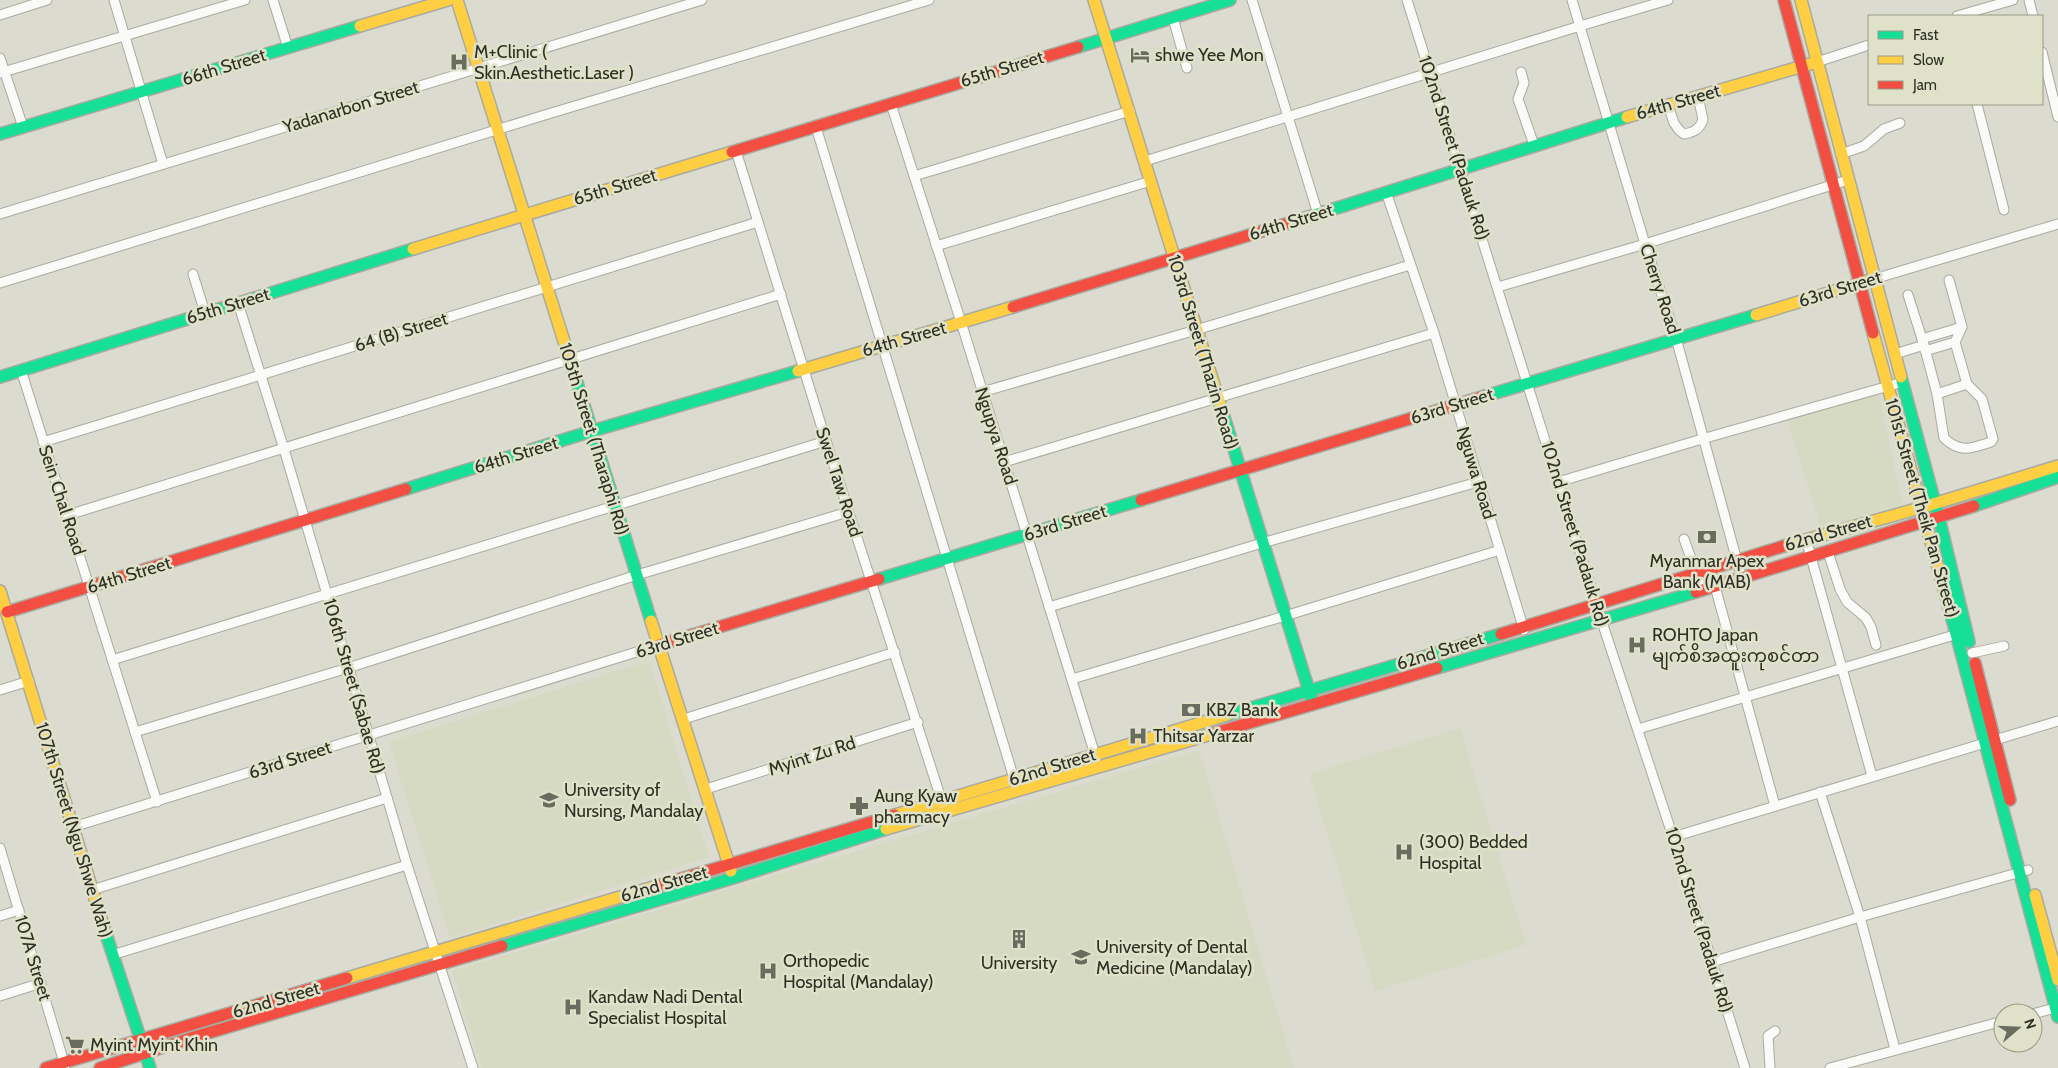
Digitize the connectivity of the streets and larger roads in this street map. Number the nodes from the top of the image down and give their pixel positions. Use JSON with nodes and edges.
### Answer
{"nodes":[{"id":1,"x":47,"y":0,"type":"edge"},
{"id":2,"x":114,"y":0,"type":"edge"},
{"id":3,"x":245,"y":0,"type":"edge"},
{"id":4,"x":273,"y":0,"type":"edge"},
{"id":5,"x":448,"y":0,"type":"edge"},
{"id":6,"x":456,"y":0,"type":"edge"},
{"id":7,"x":702,"y":0,"type":"edge"},
{"id":8,"x":929,"y":0,"type":"edge"},
{"id":9,"x":1094,"y":0,"type":"edge"},
{"id":10,"x":1230,"y":0,"type":"edge"},
{"id":11,"x":1252,"y":0,"type":"edge"},
{"id":12,"x":1407,"y":0,"type":"edge"},
{"id":13,"x":1572,"y":0,"type":"edge"},
{"id":14,"x":1668,"y":0,"type":"edge"},
{"id":15,"x":1784,"y":0,"type":"edge"},
{"id":16,"x":1801,"y":0,"type":"edge"},
{"id":17,"x":2013,"y":0,"type":"edge"},
{"id":18,"x":2029,"y":0,"type":"edge"},
{"id":19,"x":0,"y":14,"type":"edge"},
{"id":20,"x":1960,"y":15,"type":"edge"},
{"id":21,"x":2033,"y":15,"type":"edge"},
{"id":22,"x":1173,"y":18,"type":"junction"},
{"id":23,"x":1580,"y":26,"type":"junction"},
{"id":24,"x":125,"y":36,"type":"junction"},
{"id":25,"x":1106,"y":37,"type":"junction"},
{"id":26,"x":1868,"y":45,"type":"edge"},
{"id":27,"x":288,"y":48,"type":"junction"},
{"id":28,"x":2043,"y":56,"type":"edge"},
{"id":29,"x":0,"y":58,"type":"edge"},
{"id":30,"x":1817,"y":62,"type":"junction"},
{"id":31,"x":1801,"y":67,"type":"junction"},
{"id":32,"x":478,"y":68,"type":"junction"},
{"id":33,"x":1186,"y":68,"type":"dead end"},
{"id":34,"x":2,"y":72,"type":"edge"},
{"id":35,"x":1521,"y":72,"type":"dead end"},
{"id":36,"x":1429,"y":73,"type":"junction"},
{"id":37,"x":142,"y":92,"type":"junction"},
{"id":38,"x":1698,"y":96,"type":"junction"},
{"id":39,"x":891,"y":104,"type":"junction"},
{"id":40,"x":1668,"y":105,"type":"junction"},
{"id":41,"x":1977,"y":105,"type":"edge"},
{"id":42,"x":1130,"y":111,"type":"junction"},
{"id":43,"x":1289,"y":117,"type":"junction"},
{"id":44,"x":2058,"y":117,"type":"edge"},
{"id":45,"x":1609,"y":122,"type":"junction"},
{"id":46,"x":1900,"y":123,"type":"dead end"},
{"id":47,"x":23,"y":127,"type":"junction"},
{"id":48,"x":816,"y":127,"type":"junction"},
{"id":49,"x":498,"y":130,"type":"junction"},
{"id":50,"x":0,"y":134,"type":"edge"},
{"id":51,"x":1534,"y":145,"type":"junction"},
{"id":52,"x":736,"y":151,"type":"junction"},
{"id":53,"x":1841,"y":154,"type":"junction"},
{"id":54,"x":1145,"y":161,"type":"junction"},
{"id":55,"x":163,"y":164,"type":"junction"},
{"id":56,"x":1461,"y":168,"type":"junction"},
{"id":57,"x":914,"y":176,"type":"junction"},
{"id":58,"x":1848,"y":180,"type":"junction"},
{"id":59,"x":1152,"y":181,"type":"junction"},
{"id":60,"x":1833,"y":184,"type":"junction"},
{"id":61,"x":1386,"y":192,"type":"junction"},
{"id":62,"x":2004,"y":210,"type":"dead end"},
{"id":63,"x":0,"y":214,"type":"edge"},
{"id":64,"x":524,"y":214,"type":"junction"},
{"id":65,"x":1318,"y":214,"type":"junction"},
{"id":66,"x":758,"y":222,"type":"junction"},
{"id":67,"x":2058,"y":224,"type":"edge"},
{"id":68,"x":1645,"y":244,"type":"junction"},
{"id":69,"x":936,"y":246,"type":"junction"},
{"id":70,"x":1174,"y":257,"type":"junction"},
{"id":71,"x":1410,"y":264,"type":"junction"},
{"id":72,"x":193,"y":274,"type":"dead end"},
{"id":73,"x":1874,"y":279,"type":"junction"},
{"id":74,"x":1948,"y":280,"type":"dead end"},
{"id":75,"x":0,"y":283,"type":"edge"},
{"id":76,"x":1860,"y":283,"type":"junction"},
{"id":77,"x":547,"y":286,"type":"junction"},
{"id":78,"x":1498,"y":287,"type":"junction"},
{"id":79,"x":781,"y":294,"type":"junction"},
{"id":80,"x":1908,"y":295,"type":"dead end"},
{"id":81,"x":238,"y":303,"type":"junction"},
{"id":82,"x":205,"y":313,"type":"junction"},
{"id":83,"x":961,"y":322,"type":"junction"},
{"id":84,"x":1962,"y":327,"type":"junction"},
{"id":85,"x":1196,"y":330,"type":"junction"},
{"id":86,"x":1434,"y":333,"type":"junction"},
{"id":87,"x":1676,"y":338,"type":"junction"},
{"id":88,"x":1955,"y":342,"type":"junction"},
{"id":89,"x":1924,"y":345,"type":"junction"},
{"id":90,"x":883,"y":346,"type":"junction"},
{"id":91,"x":1895,"y":354,"type":"junction"},
{"id":92,"x":570,"y":360,"type":"junction"},
{"id":93,"x":803,"y":368,"type":"junction"},
{"id":94,"x":21,"y":370,"type":"junction"},
{"id":95,"x":260,"y":376,"type":"junction"},
{"id":96,"x":0,"y":377,"type":"edge"},
{"id":97,"x":1528,"y":382,"type":"junction"},
{"id":98,"x":1903,"y":382,"type":"junction"},
{"id":99,"x":1967,"y":384,"type":"junction"},
{"id":100,"x":1888,"y":387,"type":"junction"},
{"id":101,"x":982,"y":392,"type":"junction"},
{"id":102,"x":1937,"y":394,"type":"junction"},
{"id":103,"x":1218,"y":397,"type":"junction"},
{"id":104,"x":1455,"y":406,"type":"junction"},
{"id":105,"x":592,"y":431,"type":"junction"},
{"id":106,"x":1702,"y":439,"type":"junction"},
{"id":107,"x":826,"y":441,"type":"junction"},
{"id":108,"x":43,"y":442,"type":"junction"},
{"id":109,"x":284,"y":449,"type":"junction"},
{"id":110,"x":1004,"y":462,"type":"junction"},
{"id":111,"x":2058,"y":466,"type":"edge"},
{"id":112,"x":1239,"y":471,"type":"junction"},
{"id":113,"x":2058,"y":477,"type":"edge"},
{"id":114,"x":1478,"y":482,"type":"junction"},
{"id":115,"x":1558,"y":482,"type":"junction"},
{"id":116,"x":1935,"y":503,"type":"junction"},
{"id":117,"x":614,"y":506,"type":"junction"},
{"id":118,"x":1920,"y":508,"type":"junction"},
{"id":119,"x":848,"y":512,"type":"junction"},
{"id":120,"x":68,"y":515,"type":"junction"},
{"id":121,"x":1939,"y":518,"type":"junction"},
{"id":122,"x":305,"y":521,"type":"junction"},
{"id":123,"x":1924,"y":522,"type":"junction"},
{"id":124,"x":1027,"y":534,"type":"junction"},
{"id":125,"x":1684,"y":539,"type":"dead end"},
{"id":126,"x":1806,"y":539,"type":"junction"},
{"id":127,"x":1262,"y":543,"type":"junction"},
{"id":128,"x":1500,"y":550,"type":"junction"},
{"id":129,"x":1828,"y":552,"type":"junction"},
{"id":130,"x":1812,"y":557,"type":"junction"},
{"id":131,"x":948,"y":559,"type":"junction"},
{"id":132,"x":1737,"y":560,"type":"junction"},
{"id":133,"x":1710,"y":568,"type":"junction"},
{"id":134,"x":1696,"y":573,"type":"junction"},
{"id":135,"x":637,"y":576,"type":"junction"},
{"id":136,"x":1742,"y":579,"type":"junction"},
{"id":137,"x":872,"y":582,"type":"junction"},
{"id":138,"x":1715,"y":586,"type":"junction"},
{"id":139,"x":89,"y":587,"type":"junction"},
{"id":140,"x":1702,"y":589,"type":"junction"},
{"id":141,"x":0,"y":591,"type":"edge"},
{"id":142,"x":327,"y":592,"type":"junction"},
{"id":143,"x":1597,"y":605,"type":"junction"},
{"id":144,"x":1049,"y":607,"type":"junction"},
{"id":145,"x":7,"y":612,"type":"junction"},
{"id":146,"x":1285,"y":616,"type":"junction"},
{"id":147,"x":1601,"y":619,"type":"junction"},
{"id":148,"x":1523,"y":626,"type":"junction"},
{"id":149,"x":1961,"y":633,"type":"junction"},
{"id":150,"x":1527,"y":640,"type":"junction"},
{"id":151,"x":659,"y":645,"type":"junction"},
{"id":152,"x":1876,"y":645,"type":"dead end"},
{"id":153,"x":2004,"y":646,"type":"dead end"},
{"id":154,"x":895,"y":652,"type":"junction"},
{"id":155,"x":1972,"y":653,"type":"junction"},
{"id":156,"x":112,"y":660,"type":"junction"},
{"id":157,"x":1842,"y":667,"type":"junction"},
{"id":158,"x":348,"y":668,"type":"junction"},
{"id":159,"x":1072,"y":679,"type":"junction"},
{"id":160,"x":29,"y":681,"type":"junction"},
{"id":161,"x":0,"y":690,"type":"edge"},
{"id":162,"x":1308,"y":690,"type":"junction"},
{"id":163,"x":1744,"y":696,"type":"junction"},
{"id":164,"x":1313,"y":704,"type":"junction"},
{"id":165,"x":684,"y":719,"type":"junction"},
{"id":166,"x":2058,"y":721,"type":"edge"},
{"id":167,"x":918,"y":722,"type":"junction"},
{"id":168,"x":1638,"y":729,"type":"junction"},
{"id":169,"x":135,"y":732,"type":"junction"},
{"id":170,"x":368,"y":735,"type":"junction"},
{"id":171,"x":1990,"y":742,"type":"junction"},
{"id":172,"x":1094,"y":754,"type":"junction"},
{"id":173,"x":1099,"y":768,"type":"junction"},
{"id":174,"x":1872,"y":776,"type":"junction"},
{"id":175,"x":1014,"y":779,"type":"junction"},
{"id":176,"x":706,"y":789,"type":"junction"},
{"id":177,"x":1018,"y":790,"type":"junction"},
{"id":178,"x":1820,"y":792,"type":"junction"},
{"id":179,"x":387,"y":798,"type":"junction"},
{"id":180,"x":942,"y":800,"type":"junction"},
{"id":181,"x":157,"y":802,"type":"junction"},
{"id":182,"x":1775,"y":806,"type":"junction"},
{"id":183,"x":945,"y":813,"type":"junction"},
{"id":184,"x":73,"y":827,"type":"junction"},
{"id":185,"x":1673,"y":837,"type":"junction"},
{"id":186,"x":0,"y":848,"type":"edge"},
{"id":187,"x":407,"y":865,"type":"junction"},
{"id":188,"x":729,"y":865,"type":"junction"},
{"id":189,"x":2024,"y":871,"type":"junction"},
{"id":190,"x":733,"y":878,"type":"junction"},
{"id":191,"x":92,"y":890,"type":"junction"},
{"id":192,"x":19,"y":910,"type":"junction"},
{"id":193,"x":0,"y":916,"type":"edge"},
{"id":194,"x":1860,"y":917,"type":"junction"},
{"id":195,"x":435,"y":952,"type":"junction"},
{"id":196,"x":112,"y":955,"type":"junction"},
{"id":197,"x":1712,"y":962,"type":"junction"},
{"id":198,"x":440,"y":965,"type":"junction"},
{"id":199,"x":2058,"y":980,"type":"edge"},
{"id":200,"x":41,"y":983,"type":"junction"},
{"id":201,"x":0,"y":996,"type":"edge"},
{"id":202,"x":2057,"y":1011,"type":"edge"},
{"id":203,"x":2043,"y":1013,"type":"edge"},
{"id":204,"x":1993,"y":1024,"type":"edge"},
{"id":205,"x":1775,"y":1032,"type":"dead end"},
{"id":206,"x":142,"y":1039,"type":"junction"},
{"id":207,"x":1895,"y":1049,"type":"junction"},
{"id":208,"x":146,"y":1053,"type":"junction"},
{"id":209,"x":65,"y":1065,"type":"edge"},
{"id":210,"x":46,"y":1068,"type":"edge"},
{"id":211,"x":100,"y":1068,"type":"edge"},
{"id":212,"x":150,"y":1068,"type":"edge"},
{"id":213,"x":473,"y":1068,"type":"edge"},
{"id":214,"x":1745,"y":1068,"type":"edge"},
{"id":215,"x":1770,"y":1068,"type":"edge"},
{"id":216,"x":1830,"y":1068,"type":"edge"}],
"edges":[{"from":1,"to":19,"type":"street"},
{"from":2,"to":24,"type":"street"},
{"from":3,"to":24,"type":"street"},
{"from":4,"to":27,"type":"street"},
{"from":5,"to":27,"type":"street","name":"66th Street"},
{"from":6,"to":32,"type":"street","name":"105th Street (Tharaphi Rd)"},
{"from":7,"to":32,"type":"street","name":"Yadanarbon Street"},
{"from":8,"to":49,"type":"street"},
{"from":9,"to":25,"type":"street","name":"103rd Street (Thazin Road)"},
{"from":10,"to":22,"type":"street","name":"65th Street"},
{"from":11,"to":43,"type":"street"},
{"from":12,"to":36,"type":"street","name":"102nd Street (Padauk Rd)"},
{"from":13,"to":23,"type":"street","name":"Cherry Road"},
{"from":14,"to":23,"type":"street"},
{"from":15,"to":31,"type":"street","name":"101st Street (Theik Pan Street)"},
{"from":16,"to":30,"type":"street","name":"101st Street (Theik Pan Street)"},
{"from":17,"to":20,"type":"street"},
{"from":18,"to":21,"type":"street"},
{"from":22,"to":25,"type":"street","name":"65th Street"},
{"from":22,"to":33,"type":"street"},
{"from":23,"to":36,"type":"street"},
{"from":23,"to":45,"type":"street","name":"Cherry Road"},
{"from":24,"to":34,"type":"street"},
{"from":24,"to":37,"type":"street"},
{"from":25,"to":39,"type":"street","name":"65th Street"},
{"from":25,"to":42,"type":"street","name":"103rd Street (Thazin Road)"},
{"from":26,"to":30,"type":"street"},
{"from":27,"to":37,"type":"street","name":"66th Street"},
{"from":28,"to":44,"type":"street"},
{"from":29,"to":34,"type":"street"},
{"from":30,"to":31,"type":"street","name":"64th Street"},
{"from":30,"to":53,"type":"street","name":"101st Street (Theik Pan Street)"},
{"from":31,"to":38,"type":"street","name":"64th Street"},
{"from":31,"to":60,"type":"street","name":"101st Street (Theik Pan Street)"},
{"from":32,"to":49,"type":"street","name":"105th Street (Tharaphi Rd)"},
{"from":32,"to":55,"type":"street","name":"Yadanarbon Street"},
{"from":34,"to":47,"type":"street"},
{"from":35,"to":51,"type":"street"},
{"from":36,"to":43,"type":"street"},
{"from":36,"to":56,"type":"street","name":"102nd Street (Padauk Rd)"},
{"from":37,"to":47,"type":"street","name":"66th Street"},
{"from":37,"to":55,"type":"street"},
{"from":38,"to":40,"type":"street","name":"64th Street"},
{"from":38,"to":40,"type":"street"},
{"from":39,"to":48,"type":"street","name":"65th Street"},
{"from":39,"to":57,"type":"street","name":"Ngupya Road"},
{"from":40,"to":45,"type":"street","name":"64th Street"},
{"from":41,"to":62,"type":"street"},
{"from":42,"to":54,"type":"street","name":"103rd Street (Thazin Road)"},
{"from":42,"to":57,"type":"street"},
{"from":43,"to":54,"type":"street"},
{"from":43,"to":65,"type":"street"},
{"from":45,"to":51,"type":"street","name":"64th Street"},
{"from":45,"to":68,"type":"street","name":"Cherry Road"},
{"from":46,"to":53,"type":"street"},
{"from":47,"to":50,"type":"street","name":"66th Street"},
{"from":48,"to":52,"type":"street","name":"65th Street"},
{"from":48,"to":90,"type":"street"},
{"from":49,"to":64,"type":"street","name":"105th Street (Tharaphi Rd)"},
{"from":49,"to":75,"type":"street"},
{"from":51,"to":56,"type":"street","name":"64th Street"},
{"from":52,"to":64,"type":"street","name":"65th Street"},
{"from":52,"to":66,"type":"street","name":"Swel Taw Road"},
{"from":53,"to":58,"type":"street","name":"101st Street (Theik Pan Street)"},
{"from":54,"to":59,"type":"street","name":"103rd Street (Thazin Road)"},
{"from":55,"to":63,"type":"street","name":"Yadanarbon Street"},
{"from":56,"to":61,"type":"street","name":"64th Street"},
{"from":56,"to":78,"type":"street","name":"102nd Street (Padauk Rd)"},
{"from":57,"to":69,"type":"street","name":"Ngupya Road"},
{"from":58,"to":60,"type":"street"},
{"from":58,"to":73,"type":"street","name":"101st Street (Theik Pan Street)"},
{"from":59,"to":69,"type":"street"},
{"from":59,"to":70,"type":"street","name":"103rd Street (Thazin Road)"},
{"from":60,"to":68,"type":"street"},
{"from":60,"to":76,"type":"street","name":"101st Street (Theik Pan Street)"},
{"from":61,"to":65,"type":"street","name":"64th Street"},
{"from":61,"to":71,"type":"street","name":"Nguwa Road"},
{"from":64,"to":77,"type":"street","name":"105th Street (Tharaphi Rd)"},
{"from":64,"to":81,"type":"street","name":"65th Street"},
{"from":65,"to":70,"type":"street","name":"64th Street"},
{"from":66,"to":77,"type":"street","name":"64 (B) Street"},
{"from":66,"to":79,"type":"street","name":"Swel Taw Road"},
{"from":67,"to":73,"type":"street","name":"63rd Street"},
{"from":68,"to":78,"type":"street"},
{"from":68,"to":87,"type":"street","name":"Cherry Road"},
{"from":69,"to":83,"type":"street","name":"Ngupya Road"},
{"from":70,"to":83,"type":"street","name":"64th Street"},
{"from":70,"to":85,"type":"street","name":"103rd Street (Thazin Road)"},
{"from":71,"to":85,"type":"street"},
{"from":71,"to":86,"type":"street","name":"Nguwa Road"},
{"from":72,"to":82,"type":"street"},
{"from":73,"to":76,"type":"street","name":"63rd Street"},
{"from":73,"to":91,"type":"street","name":"101st Street (Theik Pan Street)"},
{"from":74,"to":84,"type":"street"},
{"from":76,"to":87,"type":"street","name":"63rd Street"},
{"from":76,"to":100,"type":"street","name":"101st Street (Theik Pan Street)"},
{"from":77,"to":92,"type":"street","name":"105th Street (Tharaphi Rd)"},
{"from":77,"to":95,"type":"street","name":"64 (B) Street"},
{"from":78,"to":97,"type":"street","name":"102nd Street (Padauk Rd)"},
{"from":79,"to":92,"type":"street"},
{"from":79,"to":93,"type":"street","name":"Swel Taw Road"},
{"from":80,"to":89,"type":"street"},
{"from":81,"to":82,"type":"street","name":"65th Street"},
{"from":81,"to":95,"type":"street","name":"106th Street (Sabae Rd)"},
{"from":82,"to":94,"type":"street","name":"65th Street"},
{"from":83,"to":90,"type":"street","name":"64th Street"},
{"from":83,"to":101,"type":"street","name":"Ngupya Road"},
{"from":84,"to":88,"type":"street"},
{"from":84,"to":89,"type":"street"},
{"from":85,"to":101,"type":"street"},
{"from":85,"to":103,"type":"street","name":"103rd Street (Thazin Road)"},
{"from":86,"to":103,"type":"street"},
{"from":86,"to":104,"type":"street","name":"Nguwa Road"},
{"from":87,"to":97,"type":"street","name":"63rd Street"},
{"from":87,"to":106,"type":"street","name":"Cherry Road"},
{"from":88,"to":89,"type":"street"},
{"from":88,"to":99,"type":"street"},
{"from":89,"to":91,"type":"street"},
{"from":89,"to":102,"type":"street"},
{"from":90,"to":93,"type":"street","name":"64th Street"},
{"from":90,"to":131,"type":"street"},
{"from":91,"to":98,"type":"street","name":"101st Street (Theik Pan Street)"},
{"from":92,"to":105,"type":"street","name":"105th Street (Tharaphi Rd)"},
{"from":92,"to":109,"type":"street"},
{"from":93,"to":105,"type":"street","name":"64th Street"},
{"from":93,"to":107,"type":"street","name":"Swel Taw Road"},
{"from":94,"to":96,"type":"street","name":"65th Street"},
{"from":94,"to":108,"type":"street","name":"Sein Chal Road"},
{"from":95,"to":108,"type":"street","name":"64 (B) Street"},
{"from":95,"to":109,"type":"street","name":"106th Street (Sabae Rd)"},
{"from":97,"to":104,"type":"street","name":"63rd Street"},
{"from":97,"to":115,"type":"street","name":"102nd Street (Padauk Rd)"},
{"from":98,"to":100,"type":"street"},
{"from":98,"to":116,"type":"street","name":"101st Street (Theik Pan Street)"},
{"from":99,"to":102,"type":"street"},
{"from":99,"to":102,"type":"street"},
{"from":100,"to":106,"type":"street"},
{"from":100,"to":118,"type":"street","name":"101st Street (Theik Pan Street)"},
{"from":101,"to":110,"type":"street","name":"Ngupya Road"},
{"from":103,"to":110,"type":"street"},
{"from":103,"to":112,"type":"street","name":"103rd Street (Thazin Road)"},
{"from":104,"to":112,"type":"street","name":"63rd Street"},
{"from":104,"to":114,"type":"street","name":"Nguwa Road"},
{"from":105,"to":117,"type":"street","name":"105th Street (Tharaphi Rd)"},
{"from":105,"to":122,"type":"street","name":"64th Street"},
{"from":106,"to":115,"type":"street"},
{"from":106,"to":132,"type":"street","name":"Cherry Road"},
{"from":107,"to":117,"type":"street"},
{"from":107,"to":119,"type":"street","name":"Swel Taw Road"},
{"from":108,"to":120,"type":"street","name":"Sein Chal Road"},
{"from":109,"to":120,"type":"street"},
{"from":109,"to":122,"type":"street","name":"106th Street (Sabae Rd)"},
{"from":110,"to":124,"type":"street","name":"Ngupya Road"},
{"from":111,"to":116,"type":"street","name":"62nd Street"},
{"from":112,"to":124,"type":"street","name":"63rd Street"},
{"from":112,"to":127,"type":"street","name":"103rd Street (Thazin Road)"},
{"from":113,"to":121,"type":"street","name":"62nd Street"},
{"from":114,"to":127,"type":"street"},
{"from":114,"to":128,"type":"street","name":"Nguwa Road"},
{"from":115,"to":143,"type":"street","name":"102nd Street (Padauk Rd)"},
{"from":116,"to":118,"type":"street","name":"62nd Street"},
{"from":116,"to":121,"type":"street","name":"101st Street (Theik Pan Street)"},
{"from":117,"to":135,"type":"street","name":"105th Street (Tharaphi Rd)"},
{"from":117,"to":142,"type":"street"},
{"from":118,"to":123,"type":"street","name":"101st Street (Theik Pan Street)"},
{"from":118,"to":126,"type":"street","name":"62nd Street"},
{"from":119,"to":135,"type":"street"},
{"from":119,"to":137,"type":"street","name":"Swel Taw Road"},
{"from":120,"to":139,"type":"street","name":"Sein Chal Road"},
{"from":121,"to":123,"type":"street","name":"62nd Street"},
{"from":121,"to":149,"type":"street","name":"101st Street (Theik Pan Street)"},
{"from":122,"to":139,"type":"street","name":"64th Street"},
{"from":122,"to":142,"type":"street","name":"106th Street (Sabae Rd)"},
{"from":123,"to":129,"type":"street","name":"62nd Street"},
{"from":123,"to":149,"type":"street","name":"101st Street (Theik Pan Street)"},
{"from":124,"to":131,"type":"street","name":"63rd Street"},
{"from":124,"to":144,"type":"street","name":"Ngupya Road"},
{"from":125,"to":134,"type":"street"},
{"from":126,"to":130,"type":"street"},
{"from":126,"to":132,"type":"street","name":"62nd Street"},
{"from":127,"to":144,"type":"street"},
{"from":127,"to":146,"type":"street","name":"103rd Street (Thazin Road)"},
{"from":128,"to":146,"type":"street"},
{"from":128,"to":148,"type":"street","name":"Nguwa Road"},
{"from":129,"to":130,"type":"street","name":"62nd Street"},
{"from":129,"to":152,"type":"street"},
{"from":130,"to":136,"type":"street","name":"62nd Street"},
{"from":130,"to":157,"type":"street"},
{"from":131,"to":137,"type":"street","name":"63rd Street"},
{"from":131,"to":175,"type":"street"},
{"from":132,"to":133,"type":"street","name":"62nd Street"},
{"from":132,"to":136,"type":"street","name":"Cherry Road"},
{"from":133,"to":134,"type":"street","name":"62nd Street"},
{"from":133,"to":138,"type":"street"},
{"from":134,"to":140,"type":"street"},
{"from":134,"to":143,"type":"street","name":"62nd Street"},
{"from":135,"to":151,"type":"street","name":"105th Street (Tharaphi Rd)"},
{"from":135,"to":158,"type":"street"},
{"from":136,"to":138,"type":"street","name":"62nd Street"},
{"from":137,"to":151,"type":"street","name":"63rd Street"},
{"from":137,"to":154,"type":"street","name":"Swel Taw Road"},
{"from":138,"to":140,"type":"street","name":"62nd Street"},
{"from":138,"to":163,"type":"street"},
{"from":139,"to":145,"type":"street","name":"64th Street"},
{"from":139,"to":156,"type":"street","name":"Sein Chal Road"},
{"from":140,"to":147,"type":"street","name":"62nd Street"},
{"from":141,"to":145,"type":"street","name":"107th Street (Ngu Shwe Wah)"},
{"from":142,"to":156,"type":"street"},
{"from":142,"to":158,"type":"street","name":"106th Street (Sabae Rd)"},
{"from":143,"to":147,"type":"street","name":"102nd Street (Padauk Rd)"},
{"from":143,"to":148,"type":"street","name":"62nd Street"},
{"from":144,"to":159,"type":"street","name":"Ngupya Road"},
{"from":145,"to":160,"type":"street","name":"107th Street (Ngu Shwe Wah)"},
{"from":146,"to":159,"type":"street"},
{"from":146,"to":162,"type":"street","name":"103rd Street (Thazin Road)"},
{"from":147,"to":150,"type":"street","name":"62nd Street"},
{"from":147,"to":168,"type":"street","name":"102nd Street (Padauk Rd)"},
{"from":148,"to":150,"type":"street","name":"Nguwa Road"},
{"from":148,"to":162,"type":"street","name":"62nd Street"},
{"from":149,"to":155,"type":"street","name":"101st Street (Theik Pan Street)"},
{"from":149,"to":157,"type":"street"},
{"from":149,"to":171,"type":"street","name":"101st Street (Theik Pan Street)"},
{"from":150,"to":164,"type":"street","name":"62nd Street"},
{"from":151,"to":165,"type":"street","name":"105th Street (Tharaphi Rd)"},
{"from":151,"to":170,"type":"street","name":"63rd Street"},
{"from":153,"to":155,"type":"street"},
{"from":154,"to":165,"type":"street"},
{"from":154,"to":167,"type":"street","name":"Swel Taw Road"},
{"from":155,"to":171,"type":"street","name":"101st Street (Theik Pan Street)"},
{"from":156,"to":169,"type":"street","name":"Sein Chal Road"},
{"from":157,"to":163,"type":"street"},
{"from":157,"to":174,"type":"street"},
{"from":158,"to":169,"type":"street"},
{"from":158,"to":170,"type":"street","name":"106th Street (Sabae Rd)"},
{"from":159,"to":172,"type":"street","name":"Ngupya Road"},
{"from":160,"to":161,"type":"street"},
{"from":160,"to":184,"type":"street","name":"107th Street (Ngu Shwe Wah)"},
{"from":162,"to":164,"type":"street","name":"103rd Street (Thazin Road)"},
{"from":162,"to":172,"type":"street","name":"62nd Street"},
{"from":163,"to":168,"type":"street"},
{"from":163,"to":182,"type":"street"},
{"from":164,"to":173,"type":"street","name":"62nd Street"},
{"from":165,"to":176,"type":"street","name":"105th Street (Tharaphi Rd)"},
{"from":166,"to":171,"type":"street"},
{"from":167,"to":176,"type":"street","name":"Myint Zu Rd"},
{"from":167,"to":180,"type":"street","name":"Swel Taw Road"},
{"from":168,"to":185,"type":"street","name":"102nd Street (Padauk Rd)"},
{"from":169,"to":181,"type":"street","name":"Sein Chal Road"},
{"from":170,"to":179,"type":"street","name":"106th Street (Sabae Rd)"},
{"from":170,"to":181,"type":"street","name":"63rd Street"},
{"from":171,"to":174,"type":"street"},
{"from":171,"to":189,"type":"street","name":"101st Street (Theik Pan Street)"},
{"from":172,"to":173,"type":"street","name":"Ngupya Road"},
{"from":172,"to":175,"type":"street","name":"62nd Street"},
{"from":173,"to":177,"type":"street","name":"62nd Street"},
{"from":174,"to":178,"type":"street"},
{"from":175,"to":177,"type":"street"},
{"from":175,"to":180,"type":"street","name":"62nd Street"},
{"from":176,"to":188,"type":"street","name":"105th Street (Tharaphi Rd)"},
{"from":177,"to":183,"type":"street","name":"62nd Street"},
{"from":178,"to":182,"type":"street"},
{"from":178,"to":194,"type":"street"},
{"from":179,"to":187,"type":"street","name":"106th Street (Sabae Rd)"},
{"from":179,"to":191,"type":"street"},
{"from":180,"to":183,"type":"street","name":"Swel Taw Road"},
{"from":180,"to":188,"type":"street","name":"62nd Street"},
{"from":181,"to":184,"type":"street","name":"63rd Street"},
{"from":182,"to":185,"type":"street"},
{"from":183,"to":190,"type":"street","name":"62nd Street"},
{"from":184,"to":191,"type":"street","name":"107th Street (Ngu Shwe Wah)"},
{"from":185,"to":197,"type":"street","name":"102nd Street (Padauk Rd)"},
{"from":186,"to":192,"type":"street","name":"107A Street"},
{"from":187,"to":195,"type":"street","name":"106th Street (Sabae Rd)"},
{"from":187,"to":196,"type":"street"},
{"from":188,"to":190,"type":"street","name":"105th Street (Tharaphi Rd)"},
{"from":188,"to":195,"type":"street","name":"62nd Street"},
{"from":189,"to":194,"type":"street"},
{"from":189,"to":199,"type":"street","name":"101st Street (Theik Pan Street)"},
{"from":189,"to":202,"type":"street","name":"101st Street (Theik Pan Street)"},
{"from":190,"to":198,"type":"street","name":"62nd Street"},
{"from":191,"to":196,"type":"street","name":"107th Street (Ngu Shwe Wah)"},
{"from":192,"to":193,"type":"street"},
{"from":192,"to":200,"type":"street","name":"107A Street"},
{"from":194,"to":197,"type":"street"},
{"from":194,"to":207,"type":"street"},
{"from":195,"to":198,"type":"street","name":"106th Street (Sabae Rd)"},
{"from":195,"to":206,"type":"street","name":"62nd Street"},
{"from":196,"to":206,"type":"street","name":"107th Street (Ngu Shwe Wah)"},
{"from":197,"to":214,"type":"street","name":"102nd Street (Padauk Rd)"},
{"from":198,"to":208,"type":"street","name":"62nd Street"},
{"from":198,"to":213,"type":"street","name":"106th Street (Sabae Rd)"},
{"from":200,"to":201,"type":"street"},
{"from":200,"to":209,"type":"street","name":"107A Street"},
{"from":202,"to":203,"type":"street"},
{"from":204,"to":207,"type":"street"},
{"from":205,"to":215,"type":"street"},
{"from":206,"to":208,"type":"street","name":"107th Street (Ngu Shwe Wah)"},
{"from":206,"to":209,"type":"street","name":"62nd Street"},
{"from":207,"to":216,"type":"street"},
{"from":208,"to":211,"type":"street","name":"62nd Street"},
{"from":208,"to":212,"type":"street","name":"107th Street (Ngu Shwe Wah)"},
{"from":209,"to":210,"type":"street","name":"62nd Street"}]}
